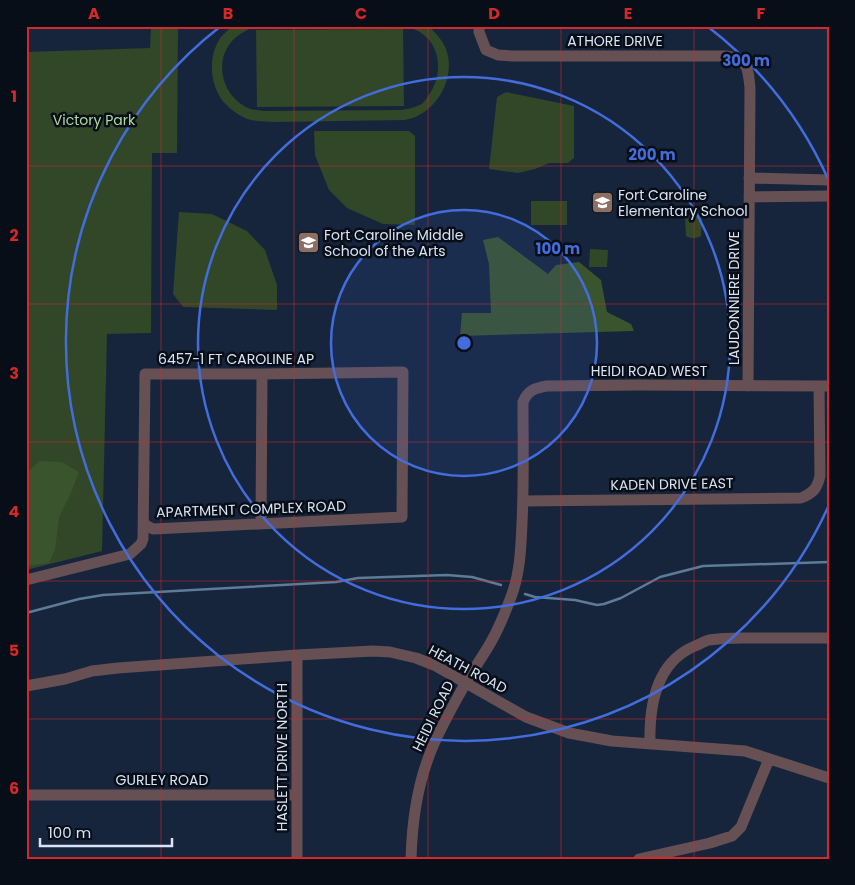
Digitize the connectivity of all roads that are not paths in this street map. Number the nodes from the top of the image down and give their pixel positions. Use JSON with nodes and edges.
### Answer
{"nodes":[{"id":1,"x":479,"y":26,"type":"edge"},
{"id":2,"x":744,"y":62,"type":"joint"},
{"id":3,"x":749,"y":178,"type":"junction"},
{"id":4,"x":829,"y":180,"type":"edge"},
{"id":5,"x":829,"y":196,"type":"edge"},
{"id":6,"x":749,"y":197,"type":"junction"},
{"id":7,"x":262,"y":374,"type":"junction"},
{"id":8,"x":748,"y":386,"type":"junction"},
{"id":9,"x":824,"y":386,"type":"edge"},
{"id":10,"x":531,"y":390,"type":"joint"},
{"id":11,"x":402,"y":447,"type":"joint"},
{"id":12,"x":523,"y":501,"type":"junction"},
{"id":13,"x":144,"y":524,"type":"junction"},
{"id":14,"x":261,"y":524,"type":"junction"},
{"id":15,"x":26,"y":580,"type":"edge"},
{"id":16,"x":829,"y":638,"type":"edge"},
{"id":17,"x":297,"y":655,"type":"junction"},
{"id":18,"x":465,"y":683,"type":"junction"},
{"id":19,"x":26,"y":686,"type":"edge"},
{"id":20,"x":650,"y":744,"type":"junction"},
{"id":21,"x":769,"y":759,"type":"junction"},
{"id":22,"x":829,"y":778,"type":"edge"},
{"id":23,"x":26,"y":795,"type":"edge"},
{"id":24,"x":298,"y":795,"type":"junction"},
{"id":25,"x":297,"y":859,"type":"edge"},
{"id":26,"x":412,"y":859,"type":"edge"},
{"id":27,"x":639,"y":859,"type":"edge"}],
"edges":[{"from":1,"to":2,"type":"street","name":"ATHORE DRIVE"},
{"from":2,"to":3,"type":"street","name":"LAUDONNIERE DRIVE"},
{"from":3,"to":4,"type":"street"},
{"from":3,"to":6,"type":"street","name":"LAUDONNIERE DRIVE"},
{"from":5,"to":6,"type":"street"},
{"from":6,"to":8,"type":"street","name":"LAUDONNIERE DRIVE"},
{"from":7,"to":11,"type":"street","name":"6457-1 FT CAROLINE AP"},
{"from":7,"to":13,"type":"street","name":"6457-1 FT CAROLINE AP"},
{"from":7,"to":14,"type":"street"},
{"from":8,"to":9,"type":"street","name":"HEIDI ROAD WEST"},
{"from":8,"to":10,"type":"street","name":"HEIDI ROAD WEST"},
{"from":9,"to":12,"type":"street","name":"KADEN DRIVE EAST"},
{"from":10,"to":12,"type":"street","name":"HEIDI ROAD"},
{"from":11,"to":14,"type":"street","name":"APARTMENT COMPLEX ROAD"},
{"from":12,"to":18,"type":"street","name":"HEIDI ROAD"},
{"from":13,"to":14,"type":"street","name":"APARTMENT COMPLEX ROAD"},
{"from":13,"to":15,"type":"street","name":"APARTMENT COMPLEX ROAD"},
{"from":16,"to":20,"type":"street"},
{"from":17,"to":18,"type":"street","name":"HEATH ROAD"},
{"from":17,"to":19,"type":"street","name":"HEATH ROAD"},
{"from":17,"to":24,"type":"street","name":"HASLETT DRIVE NORTH"},
{"from":18,"to":20,"type":"street","name":"HEATH ROAD"},
{"from":18,"to":26,"type":"street","name":"HEIDI ROAD"},
{"from":20,"to":21,"type":"street","name":"HEATH ROAD"},
{"from":21,"to":22,"type":"street","name":"HEATH ROAD"},
{"from":21,"to":27,"type":"street"},
{"from":23,"to":24,"type":"street","name":"GURLEY ROAD"},
{"from":24,"to":25,"type":"street","name":"HASLETT DRIVE NORTH"}]}
